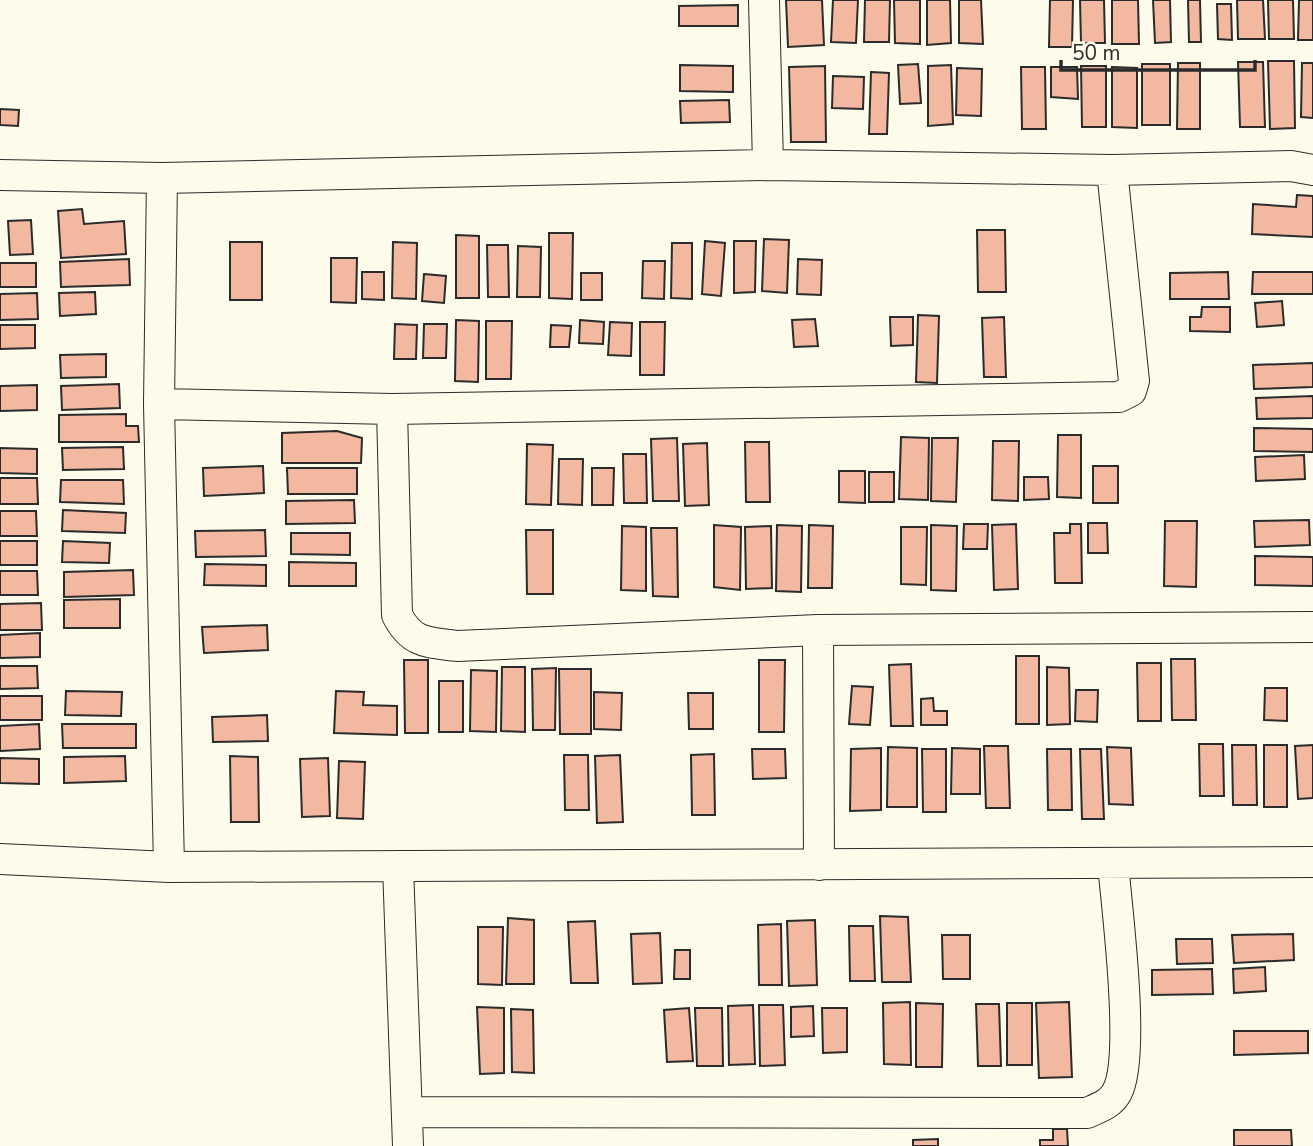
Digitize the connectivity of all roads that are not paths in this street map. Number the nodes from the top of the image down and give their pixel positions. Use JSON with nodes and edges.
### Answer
{"nodes":[{"id":1,"x":764,"y":0,"type":"edge"},
{"id":2,"x":768,"y":165,"type":"junction"},
{"id":3,"x":1112,"y":170,"type":"junction"},
{"id":4,"x":1313,"y":170,"type":"edge"},
{"id":5,"x":0,"y":175,"type":"edge"},
{"id":6,"x":162,"y":178,"type":"junction"},
{"id":7,"x":159,"y":404,"type":"junction"},
{"id":8,"x":392,"y":409,"type":"junction"},
{"id":9,"x":1313,"y":627,"type":"edge"},
{"id":10,"x":818,"y":630,"type":"junction"},
{"id":11,"x":0,"y":859,"type":"edge"},
{"id":12,"x":1313,"y":862,"type":"edge"},
{"id":13,"x":1112,"y":864,"type":"junction"},
{"id":14,"x":820,"y":865,"type":"junction"},
{"id":15,"x":398,"y":866,"type":"junction"},
{"id":16,"x":169,"y":867,"type":"junction"},
{"id":17,"x":407,"y":1112,"type":"junction"},
{"id":18,"x":408,"y":1146,"type":"edge"}],
"edges":[{"from":1,"to":2,"type":"street"},
{"from":2,"to":3,"type":"street"},
{"from":2,"to":6,"type":"street"},
{"from":3,"to":4,"type":"street"},
{"from":3,"to":8,"type":"street"},
{"from":5,"to":6,"type":"street"},
{"from":6,"to":7,"type":"street"},
{"from":7,"to":8,"type":"street"},
{"from":7,"to":16,"type":"street"},
{"from":8,"to":10,"type":"street"},
{"from":9,"to":10,"type":"street"},
{"from":10,"to":14,"type":"street"},
{"from":11,"to":16,"type":"street"},
{"from":12,"to":13,"type":"street"},
{"from":13,"to":14,"type":"street"},
{"from":13,"to":17,"type":"street"},
{"from":14,"to":15,"type":"street"},
{"from":15,"to":16,"type":"street"},
{"from":15,"to":17,"type":"street"},
{"from":17,"to":18,"type":"street"}]}
